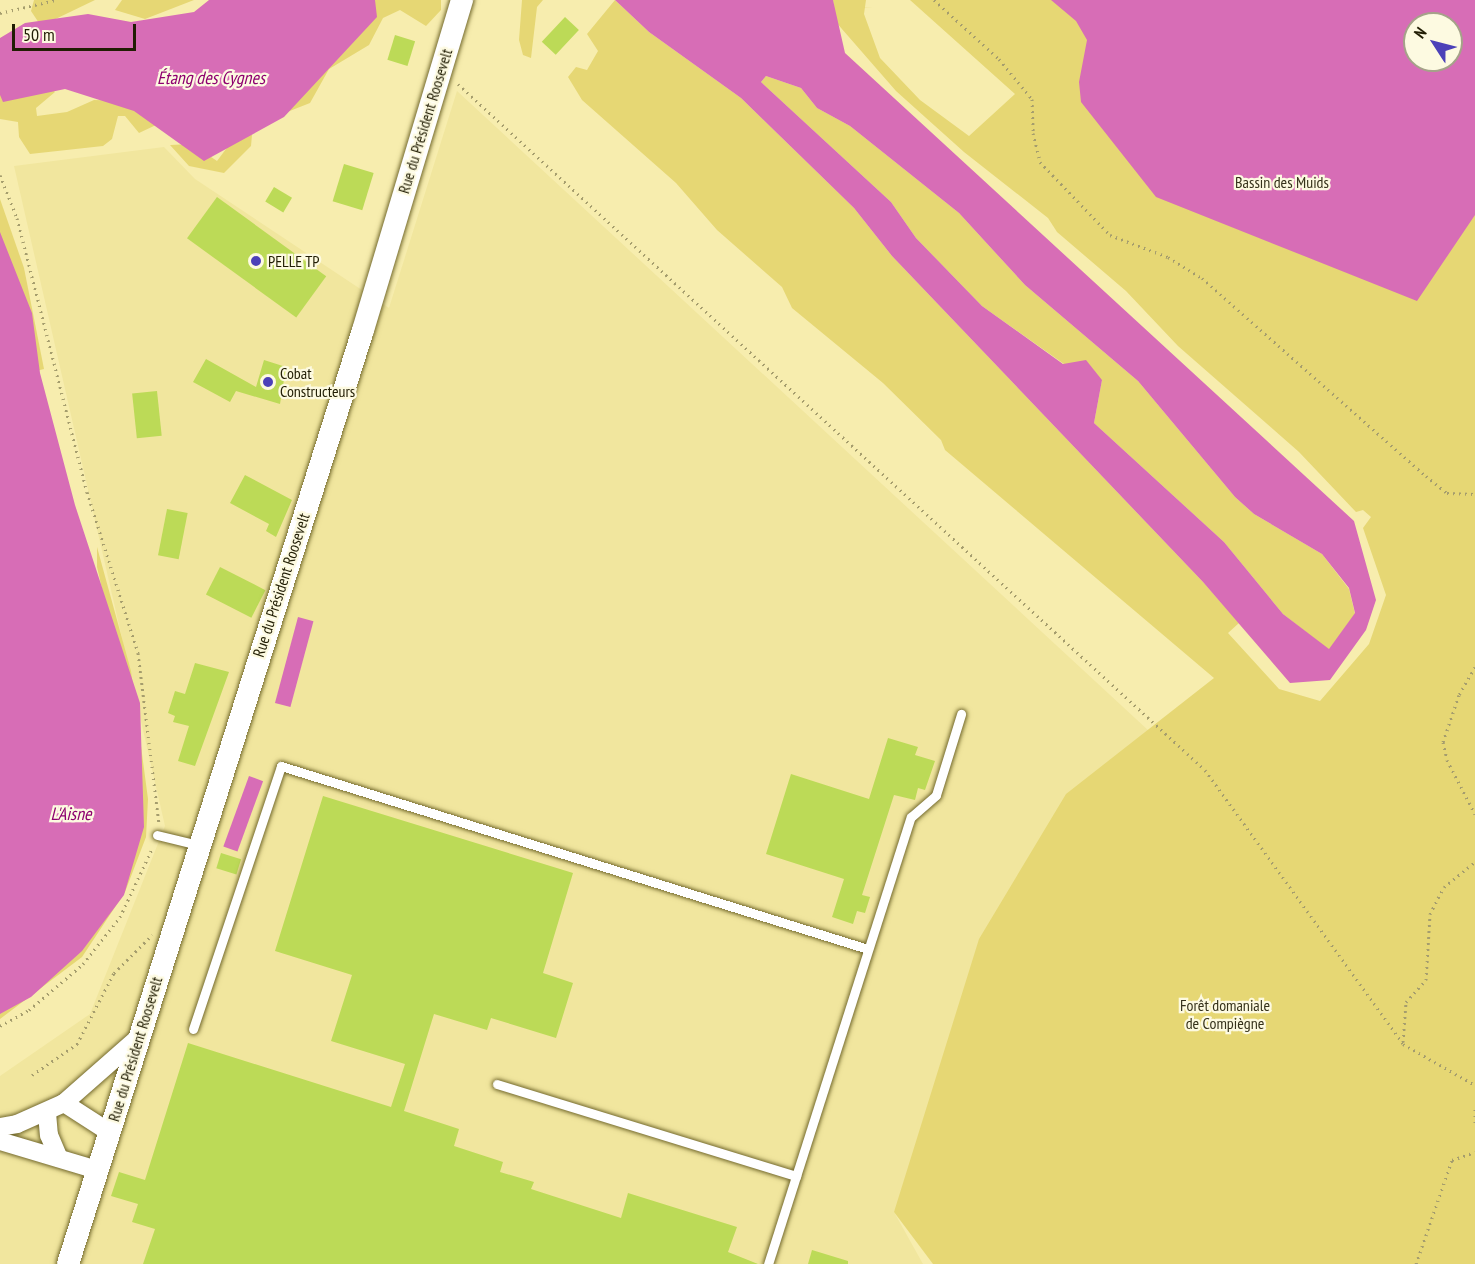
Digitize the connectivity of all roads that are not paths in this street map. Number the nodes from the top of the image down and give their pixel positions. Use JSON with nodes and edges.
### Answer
{"nodes":[{"id":1,"x":462,"y":0,"type":"edge"},
{"id":2,"x":961,"y":714,"type":"dead end"},
{"id":3,"x":158,"y":835,"type":"road end"},
{"id":4,"x":198,"y":845,"type":"junction"},
{"id":5,"x":868,"y":949,"type":"junction"},
{"id":6,"x":193,"y":1029,"type":"dead end"},
{"id":7,"x":138,"y":1038,"type":"junction"},
{"id":8,"x":497,"y":1084,"type":"dead end"},
{"id":9,"x":64,"y":1103,"type":"junction"},
{"id":10,"x":47,"y":1113,"type":"junction"},
{"id":11,"x":0,"y":1127,"type":"edge"},
{"id":12,"x":109,"y":1132,"type":"junction"},
{"id":13,"x":0,"y":1141,"type":"edge"},
{"id":14,"x":59,"y":1158,"type":"junction"},
{"id":15,"x":97,"y":1170,"type":"junction"},
{"id":16,"x":796,"y":1176,"type":"junction"},
{"id":17,"x":68,"y":1264,"type":"edge"},
{"id":18,"x":768,"y":1264,"type":"edge"}],
"edges":[{"from":1,"to":4,"type":"street","name":"Rue du Président Roosevelt"},
{"from":2,"to":5,"type":"lane"},
{"from":3,"to":4,"type":"lane"},
{"from":4,"to":7,"type":"street","name":"Rue du Président Roosevelt"},
{"from":5,"to":6,"type":"lane"},
{"from":5,"to":16,"type":"lane"},
{"from":7,"to":9,"type":"street"},
{"from":7,"to":12,"type":"street","name":"Rue du Président Roosevelt"},
{"from":8,"to":16,"type":"lane"},
{"from":9,"to":10,"type":"street"},
{"from":9,"to":12,"type":"street"},
{"from":10,"to":11,"type":"street"},
{"from":10,"to":14,"type":"street"},
{"from":12,"to":15,"type":"street","name":"Rue du Président Roosevelt"},
{"from":13,"to":14,"type":"street"},
{"from":14,"to":15,"type":"street"},
{"from":15,"to":17,"type":"street","name":"Rue du Président Roosevelt"},
{"from":16,"to":18,"type":"lane"}]}
